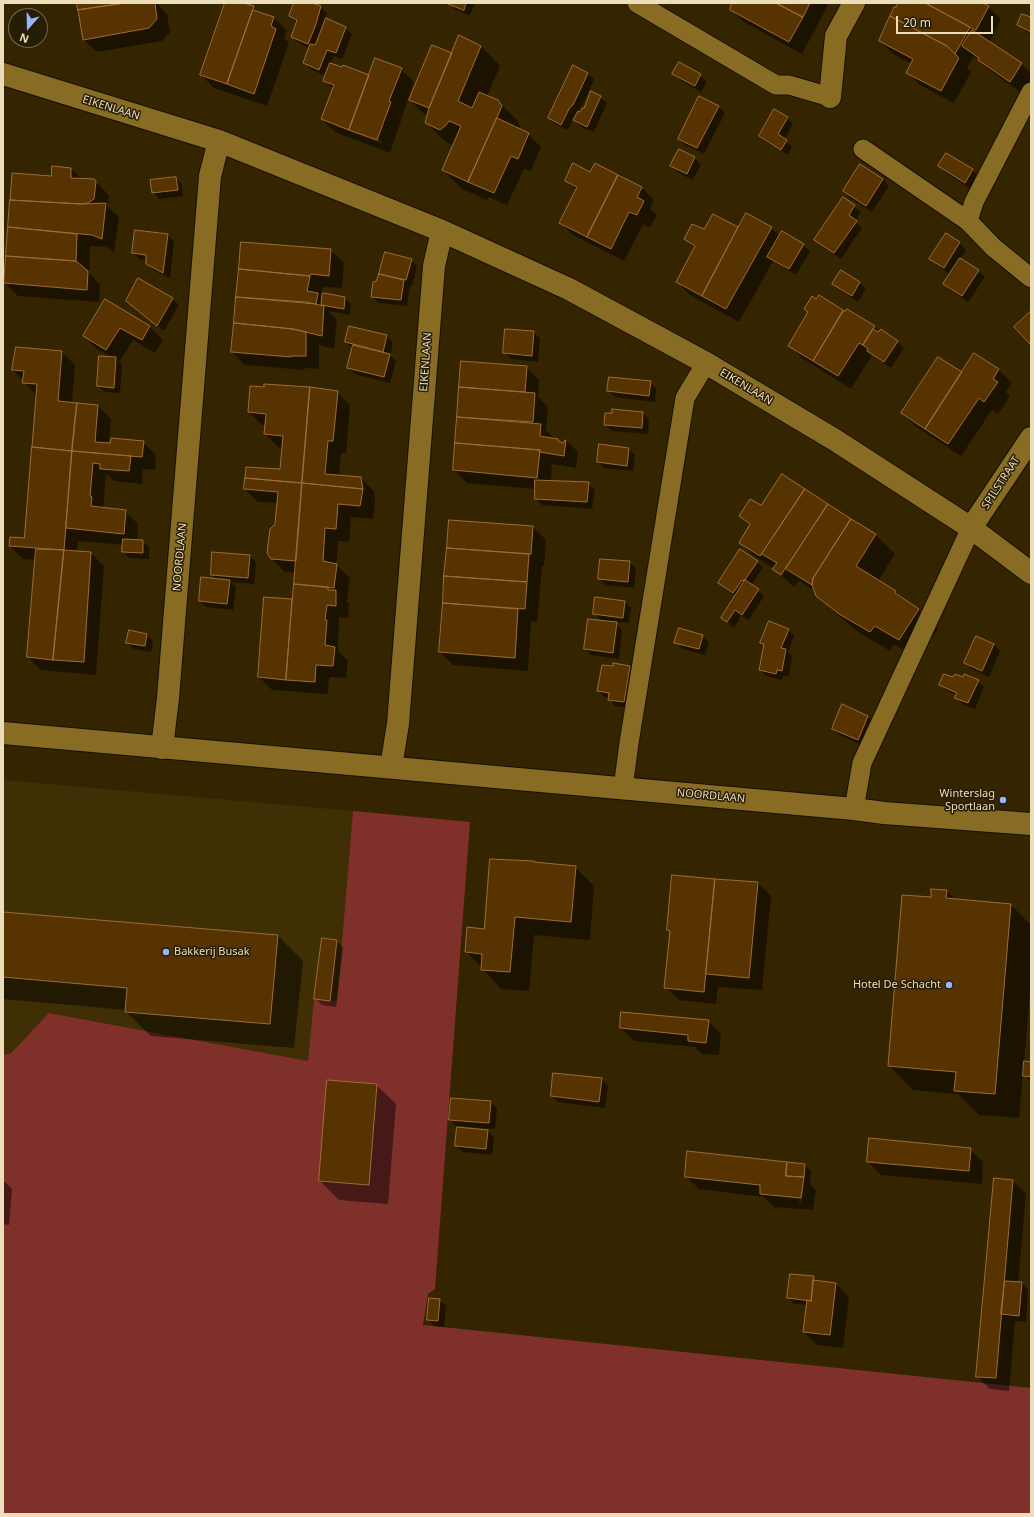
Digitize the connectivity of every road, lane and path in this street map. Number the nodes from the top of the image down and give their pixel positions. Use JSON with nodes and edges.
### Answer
{"nodes":[{"id":1,"x":637,"y":3,"type":"edge"},
{"id":2,"x":854,"y":3,"type":"edge"},
{"id":3,"x":3,"y":74,"type":"edge"},
{"id":4,"x":1031,"y":92,"type":"edge"},
{"id":5,"x":830,"y":97,"type":"joint"},
{"id":6,"x":219,"y":141,"type":"junction"},
{"id":7,"x":863,"y":149,"type":"dead end"},
{"id":8,"x":968,"y":221,"type":"junction"},
{"id":9,"x":442,"y":231,"type":"junction"},
{"id":10,"x":1031,"y":278,"type":"edge"},
{"id":11,"x":706,"y":363,"type":"junction"},
{"id":12,"x":1031,"y":438,"type":"edge"},
{"id":13,"x":971,"y":528,"type":"junction"},
{"id":14,"x":1031,"y":574,"type":"edge"},
{"id":15,"x":3,"y":733,"type":"edge"},
{"id":16,"x":162,"y":748,"type":"junction"},
{"id":17,"x":392,"y":767,"type":"junction"},
{"id":18,"x":623,"y":788,"type":"junction"},
{"id":19,"x":854,"y":808,"type":"junction"},
{"id":20,"x":1031,"y":824,"type":"edge"}],
"edges":[{"from":1,"to":5,"type":"lane"},
{"from":2,"to":5,"type":"street"},
{"from":3,"to":6,"type":"street","name":"EIKENLAAN"},
{"from":4,"to":8,"type":"lane"},
{"from":6,"to":9,"type":"street","name":"EIKENLAAN"},
{"from":6,"to":16,"type":"street","name":"NOORDLAAN"},
{"from":7,"to":8,"type":"lane"},
{"from":8,"to":10,"type":"lane"},
{"from":9,"to":11,"type":"street","name":"EIKENLAAN"},
{"from":9,"to":17,"type":"street","name":"EIKENLAAN"},
{"from":11,"to":13,"type":"street","name":"EIKENLAAN"},
{"from":11,"to":18,"type":"lane"},
{"from":12,"to":13,"type":"street","name":"SPILSTRAAT"},
{"from":13,"to":14,"type":"street","name":"EIKENLAAN"},
{"from":13,"to":19,"type":"lane"},
{"from":15,"to":16,"type":"street","name":"NOORDLAAN"},
{"from":16,"to":17,"type":"street","name":"NOORDLAAN"},
{"from":17,"to":18,"type":"street","name":"NOORDLAAN"},
{"from":18,"to":19,"type":"street","name":"NOORDLAAN"},
{"from":19,"to":20,"type":"street","name":"NOORDLAAN"}]}
